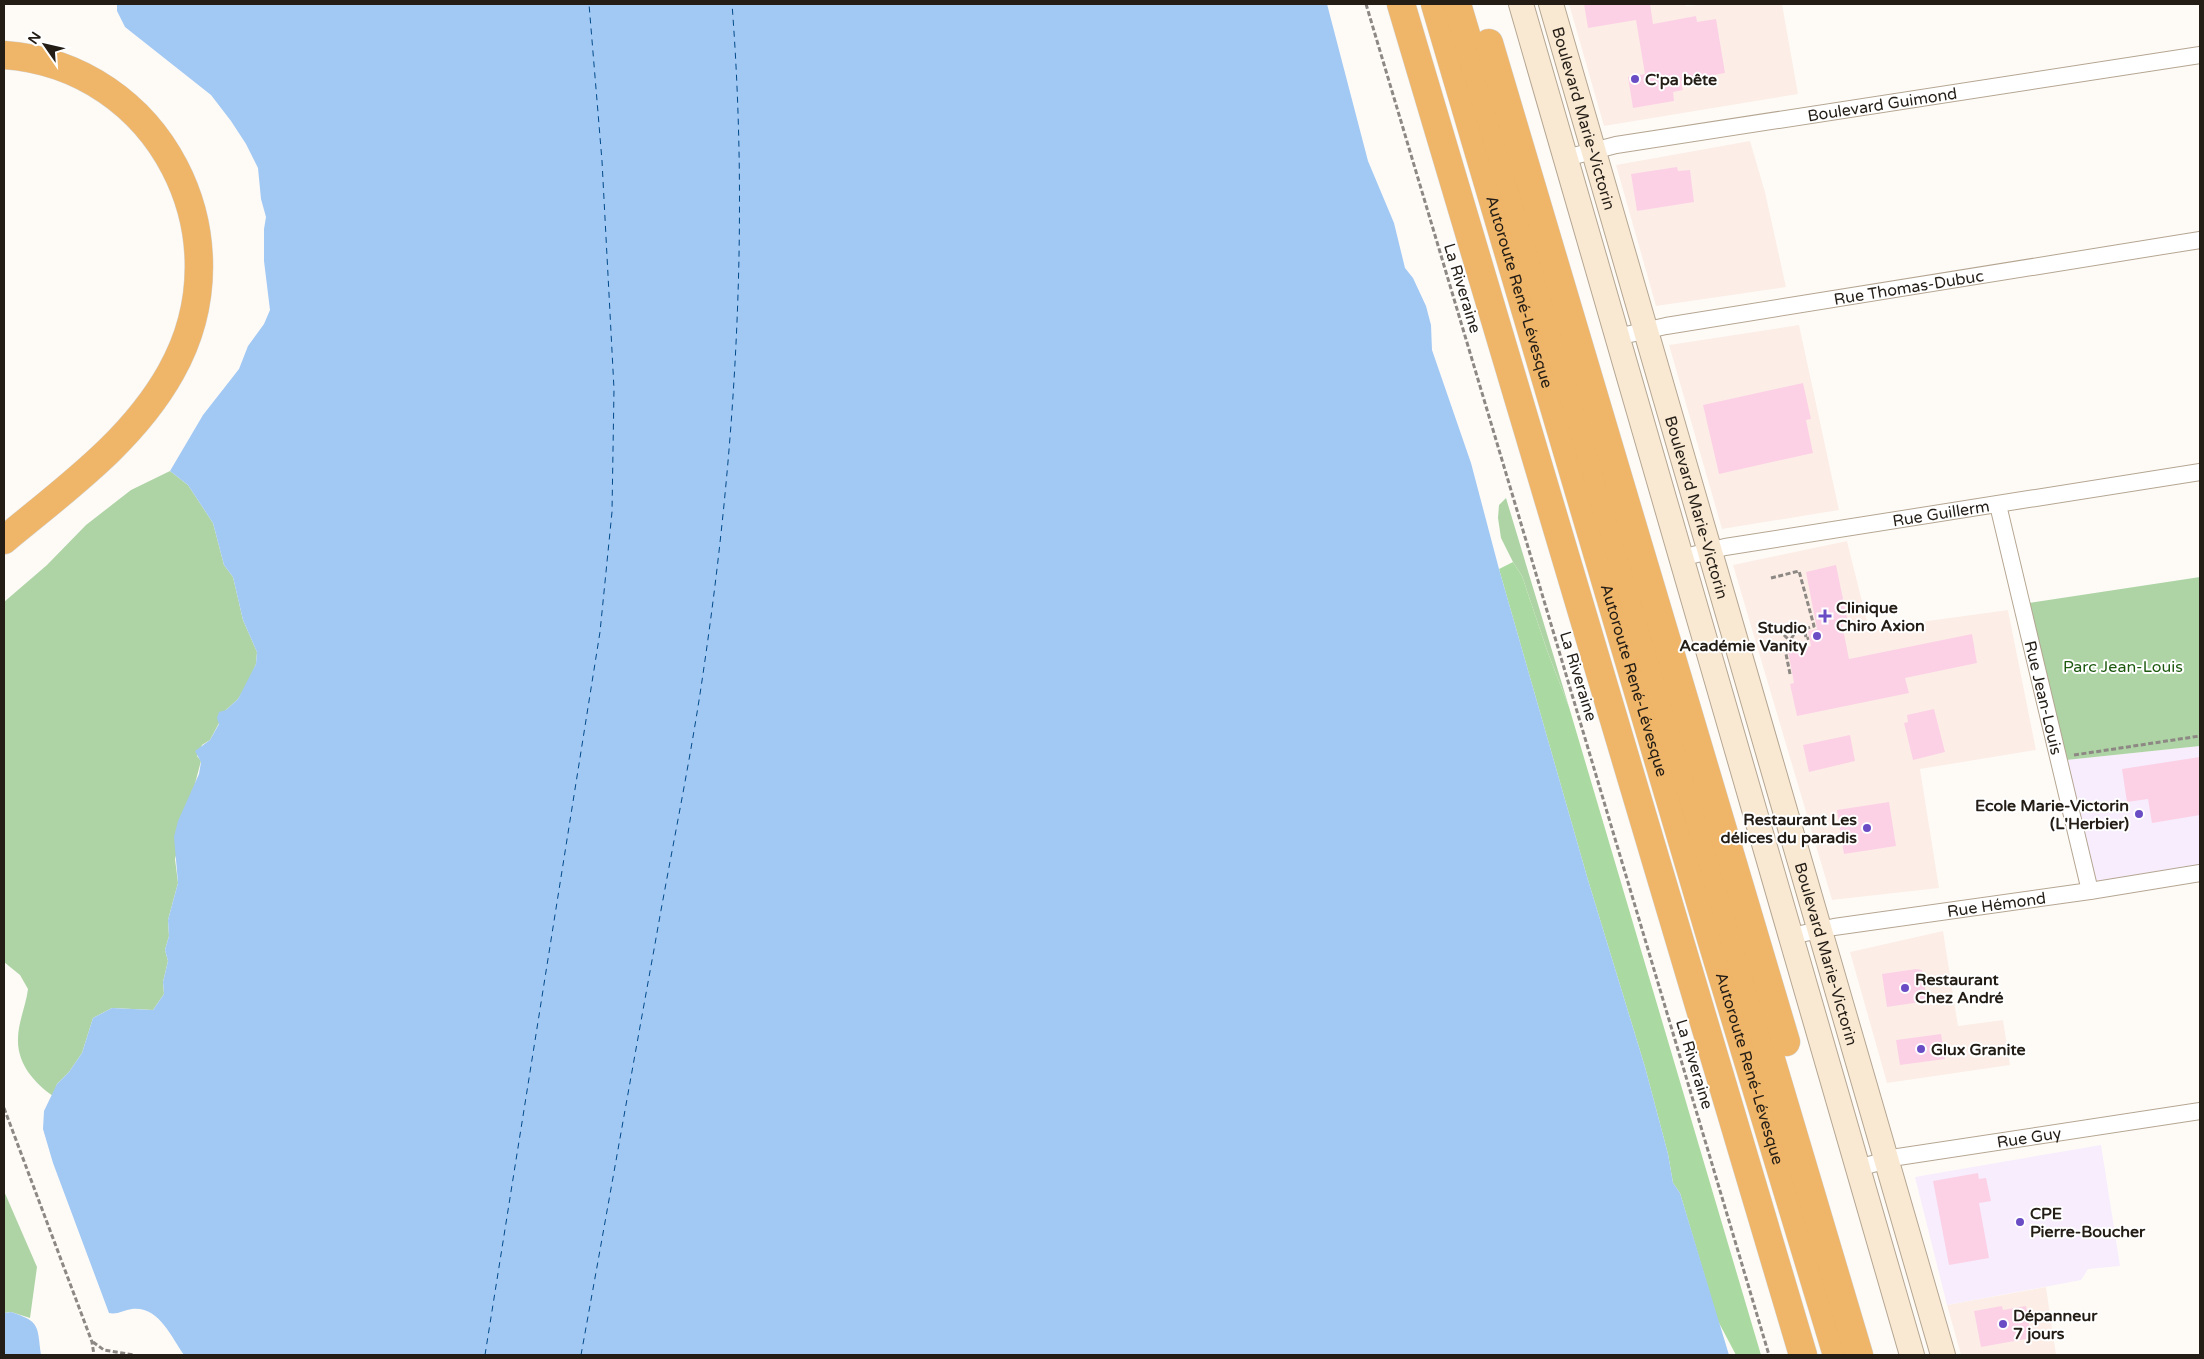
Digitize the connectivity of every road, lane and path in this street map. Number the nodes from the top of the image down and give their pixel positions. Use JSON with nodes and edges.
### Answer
{"nodes":[{"id":1,"x":1366,"y":4,"type":"edge"},
{"id":2,"x":1400,"y":4,"type":"edge"},
{"id":3,"x":1434,"y":4,"type":"edge"},
{"id":4,"x":1457,"y":4,"type":"edge"},
{"id":5,"x":1477,"y":4,"type":"edge"},
{"id":6,"x":1521,"y":4,"type":"edge"},
{"id":7,"x":1551,"y":4,"type":"edge"},
{"id":8,"x":2200,"y":54,"type":"edge"},
{"id":9,"x":4,"y":56,"type":"edge"},
{"id":10,"x":1593,"y":150,"type":"junction"},
{"id":11,"x":1566,"y":158,"type":"junction"},
{"id":12,"x":2200,"y":240,"type":"edge"},
{"id":13,"x":1646,"y":330,"type":"junction"},
{"id":14,"x":1617,"y":337,"type":"junction"},
{"id":15,"x":2200,"y":472,"type":"edge"},
{"id":16,"x":1998,"y":505,"type":"junction"},
{"id":17,"x":4,"y":540,"type":"edge"},
{"id":18,"x":1710,"y":550,"type":"junction"},
{"id":19,"x":1681,"y":558,"type":"junction"},
{"id":20,"x":1771,"y":578,"type":"dead end"},
{"id":21,"x":1805,"y":628,"type":"junction"},
{"id":22,"x":1784,"y":635,"type":"dead end"},
{"id":23,"x":1809,"y":638,"type":"dead end"},
{"id":24,"x":1790,"y":640,"type":"junction"},
{"id":25,"x":1790,"y":674,"type":"dead end"},
{"id":26,"x":2200,"y":736,"type":"edge"},
{"id":27,"x":2066,"y":756,"type":"dead end"},
{"id":28,"x":2200,"y":873,"type":"edge"},
{"id":29,"x":2090,"y":891,"type":"junction"},
{"id":30,"x":1820,"y":930,"type":"junction"},
{"id":31,"x":1792,"y":936,"type":"junction"},
{"id":32,"x":4,"y":1108,"type":"edge"},
{"id":33,"x":2200,"y":1111,"type":"edge"},
{"id":34,"x":1886,"y":1160,"type":"junction"},
{"id":35,"x":1858,"y":1168,"type":"junction"},
{"id":36,"x":92,"y":1342,"type":"junction"},
{"id":37,"x":94,"y":1355,"type":"edge"},
{"id":38,"x":134,"y":1355,"type":"edge"},
{"id":39,"x":1769,"y":1355,"type":"edge"},
{"id":40,"x":1803,"y":1355,"type":"edge"},
{"id":41,"x":1837,"y":1355,"type":"edge"},
{"id":42,"x":1859,"y":1355,"type":"edge"},
{"id":43,"x":1879,"y":1355,"type":"edge"},
{"id":44,"x":1912,"y":1355,"type":"edge"},
{"id":45,"x":1943,"y":1355,"type":"edge"}],
"edges":[{"from":1,"to":39,"type":"path","name":"La Riveraine"},
{"from":2,"to":40,"type":"highway","name":"Autoroute René-Lévesque"},
{"from":3,"to":41,"type":"highway","name":"Autoroute René-Lévesque"},
{"from":4,"to":42,"type":"highway"},
{"from":5,"to":43,"type":"highway"},
{"from":6,"to":11,"type":"street","name":"Boulevard Marie-Victorin"},
{"from":7,"to":10,"type":"street","name":"Boulevard Marie-Victorin"},
{"from":8,"to":10,"type":"street","name":"Boulevard Guimond"},
{"from":9,"to":17,"type":"highway"},
{"from":10,"to":11,"type":"street","name":"Boulevard Guimond"},
{"from":10,"to":13,"type":"street","name":"Boulevard Marie-Victorin"},
{"from":11,"to":14,"type":"street","name":"Boulevard Marie-Victorin"},
{"from":12,"to":13,"type":"street","name":"Rue Thomas-Dubuc"},
{"from":13,"to":14,"type":"street","name":"Rue Thomas-Dubuc"},
{"from":13,"to":18,"type":"street","name":"Boulevard Marie-Victorin"},
{"from":14,"to":19,"type":"street","name":"Boulevard Marie-Victorin"},
{"from":15,"to":16,"type":"street","name":"Rue Guillerm"},
{"from":16,"to":18,"type":"street","name":"Rue Guillerm"},
{"from":16,"to":29,"type":"street","name":"Rue Jean-Louis"},
{"from":18,"to":19,"type":"street","name":"Rue Guillerm"},
{"from":18,"to":30,"type":"street","name":"Boulevard Marie-Victorin"},
{"from":19,"to":31,"type":"street","name":"Boulevard Marie-Victorin"},
{"from":20,"to":21,"type":"path"},
{"from":21,"to":23,"type":"path"},
{"from":21,"to":24,"type":"path"},
{"from":22,"to":24,"type":"path"},
{"from":24,"to":25,"type":"path"},
{"from":26,"to":27,"type":"path"},
{"from":28,"to":29,"type":"street","name":"Rue Hémond"},
{"from":29,"to":30,"type":"street","name":"Rue Hémond"},
{"from":30,"to":31,"type":"street","name":"Rue Hémond"},
{"from":30,"to":34,"type":"street","name":"Boulevard Marie-Victorin"},
{"from":31,"to":35,"type":"street","name":"Boulevard Marie-Victorin"},
{"from":32,"to":36,"type":"path"},
{"from":33,"to":34,"type":"street","name":"Rue Guy"},
{"from":34,"to":35,"type":"street","name":"Rue Guy"},
{"from":34,"to":45,"type":"street","name":"Boulevard Marie-Victorin"},
{"from":35,"to":44,"type":"street","name":"Boulevard Marie-Victorin"},
{"from":36,"to":37,"type":"path"},
{"from":36,"to":38,"type":"path"}]}
